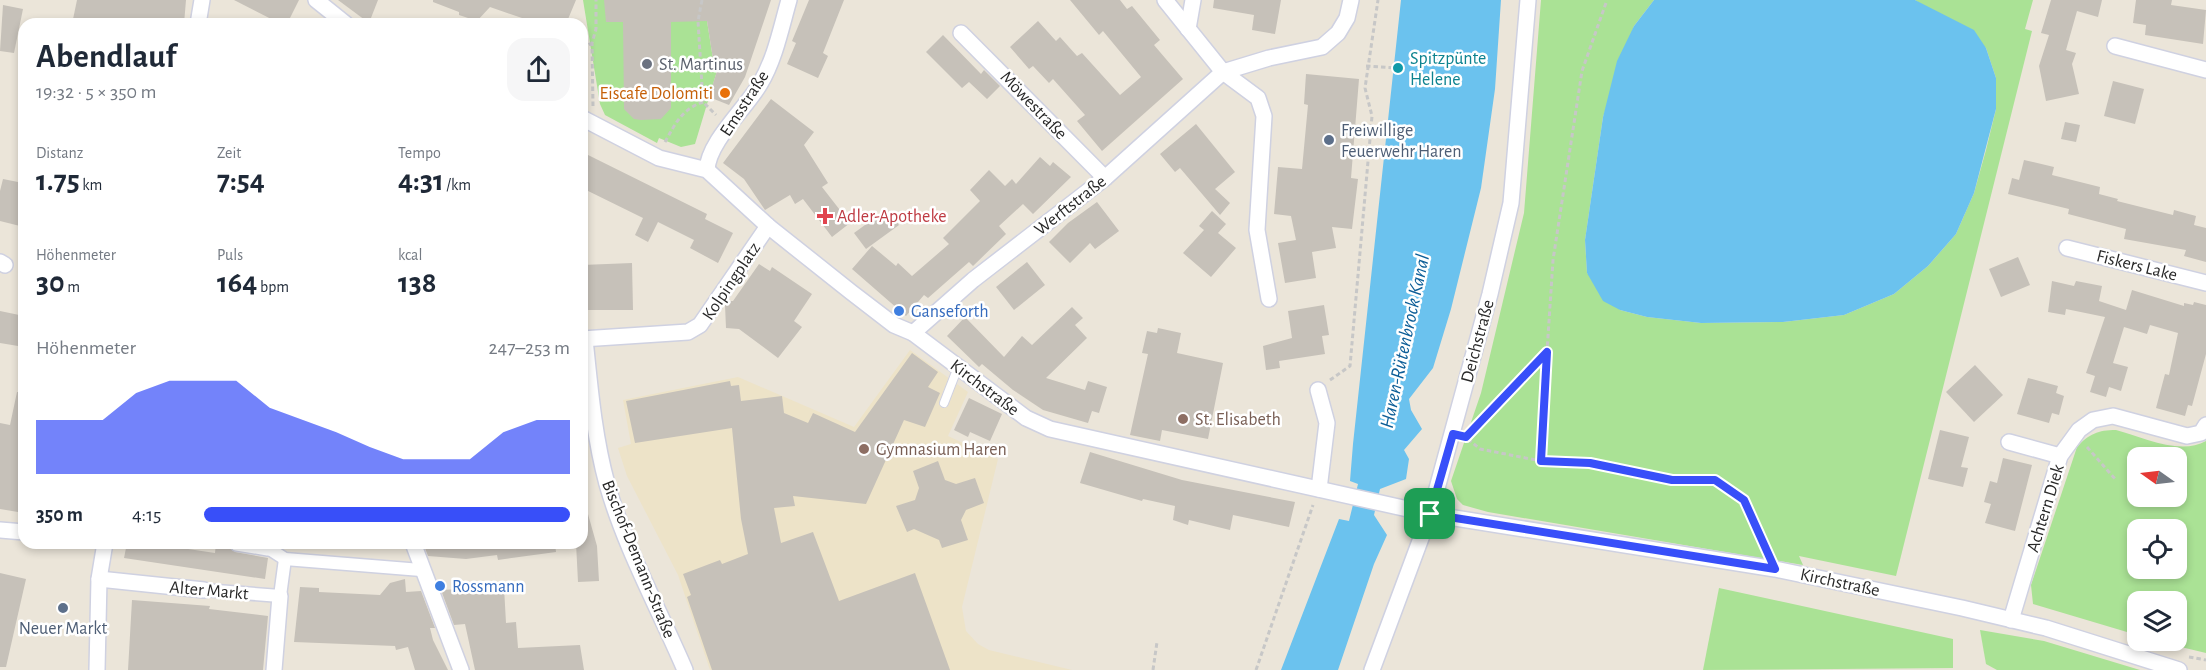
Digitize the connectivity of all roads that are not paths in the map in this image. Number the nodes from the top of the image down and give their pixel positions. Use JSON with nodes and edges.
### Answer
{"nodes":[{"id":1,"x":202,"y":0,"type":"edge"},
{"id":2,"x":316,"y":0,"type":"edge"},
{"id":3,"x":789,"y":0,"type":"edge"},
{"id":4,"x":1165,"y":0,"type":"edge"},
{"id":5,"x":1193,"y":0,"type":"edge"},
{"id":6,"x":1351,"y":0,"type":"edge"},
{"id":7,"x":1528,"y":0,"type":"edge"},
{"id":8,"x":199,"y":18,"type":"edge"},
{"id":9,"x":338,"y":18,"type":"edge"},
{"id":10,"x":1188,"y":29,"type":"junction"},
{"id":11,"x":961,"y":33,"type":"dead end"},
{"id":12,"x":2115,"y":46,"type":"dead end"},
{"id":13,"x":2206,"y":70,"type":"edge"},
{"id":14,"x":1222,"y":72,"type":"junction"},
{"id":15,"x":588,"y":121,"type":"edge"},
{"id":16,"x":707,"y":170,"type":"junction"},
{"id":17,"x":1105,"y":178,"type":"junction"},
{"id":18,"x":768,"y":226,"type":"junction"},
{"id":19,"x":2067,"y":248,"type":"dead end"},
{"id":20,"x":2206,"y":283,"type":"edge"},
{"id":21,"x":1269,"y":298,"type":"dead end"},
{"id":22,"x":913,"y":333,"type":"junction"},
{"id":23,"x":588,"y":339,"type":"edge"},
{"id":24,"x":958,"y":367,"type":"junction"},
{"id":25,"x":1318,"y":390,"type":"road end"},
{"id":26,"x":944,"y":402,"type":"dead end"},
{"id":27,"x":2206,"y":425,"type":"edge"},
{"id":28,"x":588,"y":426,"type":"edge"},
{"id":29,"x":2009,"y":442,"type":"dead end"},
{"id":30,"x":2060,"y":456,"type":"junction"},
{"id":31,"x":1319,"y":489,"type":"junction"},
{"id":32,"x":1430,"y":514,"type":"junction"},
{"id":33,"x":0,"y":530,"type":"edge"},
{"id":34,"x":18,"y":532,"type":"edge"},
{"id":35,"x":104,"y":549,"type":"edge"},
{"id":36,"x":270,"y":549,"type":"edge"},
{"id":37,"x":415,"y":549,"type":"edge"},
{"id":38,"x":285,"y":559,"type":"junction"},
{"id":39,"x":421,"y":570,"type":"junction"},
{"id":40,"x":99,"y":579,"type":"junction"},
{"id":41,"x":204,"y":590,"type":"joint"},
{"id":42,"x":280,"y":596,"type":"junction"},
{"id":43,"x":2011,"y":620,"type":"junction"},
{"id":44,"x":97,"y":670,"type":"edge"},
{"id":45,"x":274,"y":670,"type":"edge"},
{"id":46,"x":461,"y":670,"type":"edge"},
{"id":47,"x":685,"y":670,"type":"edge"},
{"id":48,"x":1372,"y":670,"type":"edge"},
{"id":49,"x":2179,"y":670,"type":"edge"}],
"edges":[{"from":1,"to":8,"type":"street"},
{"from":2,"to":9,"type":"street"},
{"from":3,"to":16,"type":"street","name":"Emsstraße"},
{"from":4,"to":10,"type":"street"},
{"from":5,"to":10,"type":"street"},
{"from":6,"to":14,"type":"street"},
{"from":7,"to":32,"type":"street","name":"Deichstraße"},
{"from":10,"to":14,"type":"street"},
{"from":11,"to":17,"type":"street","name":"Möwestraße"},
{"from":12,"to":13,"type":"street"},
{"from":14,"to":17,"type":"street","name":"Werftstraße"},
{"from":14,"to":21,"type":"street"},
{"from":15,"to":16,"type":"street"},
{"from":16,"to":18,"type":"street","name":"Kirchstraße"},
{"from":17,"to":22,"type":"street","name":"Werftstraße"},
{"from":18,"to":22,"type":"street","name":"Kirchstraße"},
{"from":18,"to":23,"type":"street","name":"Kolpingplatz"},
{"from":19,"to":20,"type":"street","name":"Fiskers Lake"},
{"from":22,"to":24,"type":"street","name":"Kirchstraße"},
{"from":24,"to":26,"type":"lane"},
{"from":24,"to":31,"type":"street","name":"Kirchstraße"},
{"from":25,"to":31,"type":"street"},
{"from":27,"to":30,"type":"street","name":"Achtern Diek"},
{"from":28,"to":47,"type":"street","name":"Bischof-Demann-Straße"},
{"from":29,"to":30,"type":"street"},
{"from":30,"to":43,"type":"street","name":"Achtern Diek"},
{"from":31,"to":32,"type":"street","name":"Kirchstraße"},
{"from":32,"to":43,"type":"street","name":"Kirchstraße"},
{"from":32,"to":48,"type":"street","name":"Deichstraße"},
{"from":33,"to":34,"type":"street"},
{"from":35,"to":40,"type":"street"},
{"from":36,"to":38,"type":"street"},
{"from":37,"to":39,"type":"street"},
{"from":38,"to":39,"type":"street"},
{"from":38,"to":42,"type":"street"},
{"from":39,"to":46,"type":"street"},
{"from":40,"to":41,"type":"street","name":"Alter Markt"},
{"from":40,"to":44,"type":"street"},
{"from":41,"to":42,"type":"street","name":"Alter Markt"},
{"from":42,"to":45,"type":"street"},
{"from":43,"to":49,"type":"street","name":"Kirchstraße"}]}
